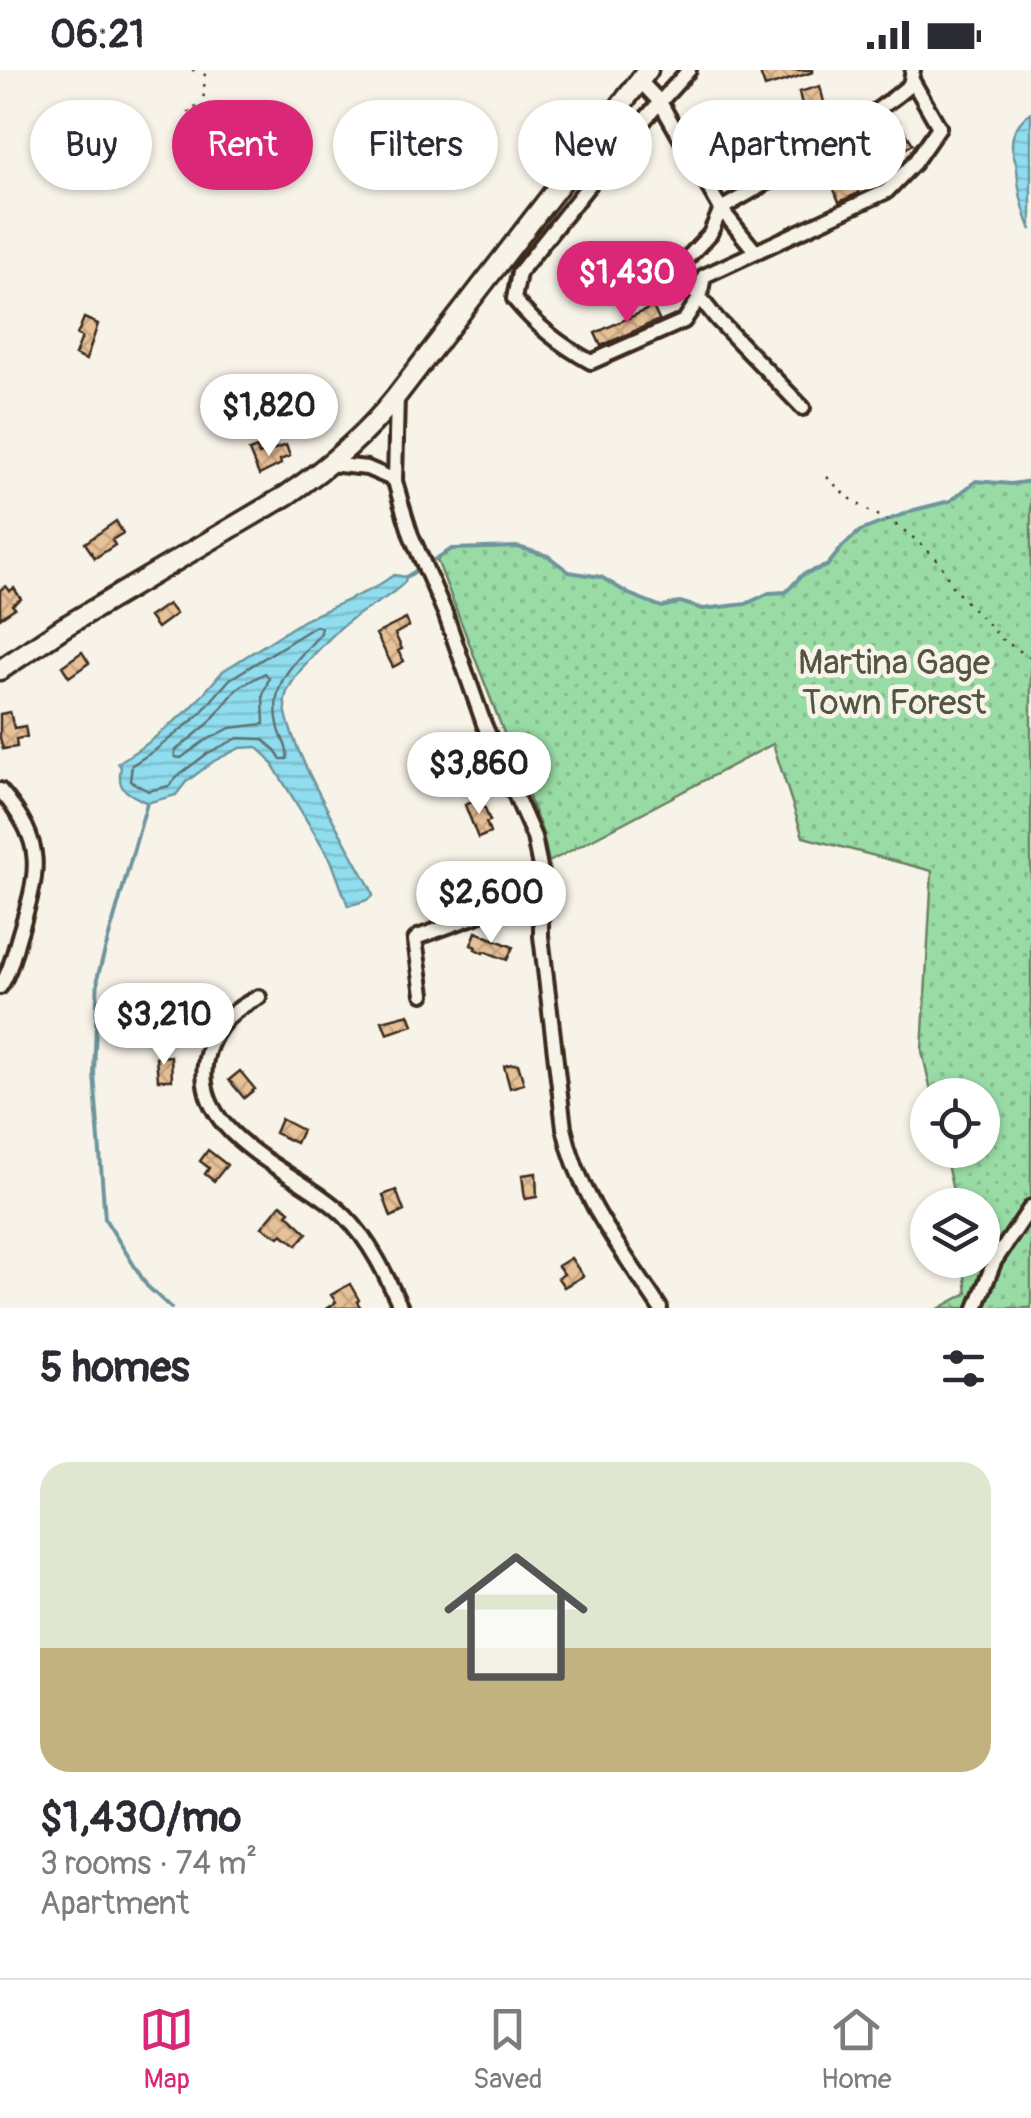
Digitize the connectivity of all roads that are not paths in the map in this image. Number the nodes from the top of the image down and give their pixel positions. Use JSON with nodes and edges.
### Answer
{"nodes":[{"id":1,"x":689,"y":70,"type":"edge"},
{"id":2,"x":644,"y":75,"type":"edge"},
{"id":3,"x":913,"y":75,"type":"edge"},
{"id":4,"x":660,"y":102,"type":"junction"},
{"id":5,"x":721,"y":209,"type":"junction"},
{"id":6,"x":755,"y":251,"type":"junction"},
{"id":7,"x":700,"y":298,"type":"junction"},
{"id":8,"x":397,"y":394,"type":"junction"},
{"id":9,"x":803,"y":408,"type":"dead end"},
{"id":10,"x":330,"y":464,"type":"junction"},
{"id":11,"x":395,"y":480,"type":"junction"},
{"id":12,"x":0,"y":670,"type":"edge"},
{"id":13,"x":0,"y":790,"type":"edge"},
{"id":14,"x":542,"y":892,"type":"junction"},
{"id":15,"x":0,"y":988,"type":"edge"},
{"id":16,"x":423,"y":994,"type":"dead end"},
{"id":17,"x":258,"y":997,"type":"dead end"},
{"id":18,"x":1031,"y":1207,"type":"edge"},
{"id":19,"x":401,"y":1308,"type":"edge"},
{"id":20,"x":660,"y":1308,"type":"edge"},
{"id":21,"x":976,"y":1308,"type":"edge"}],
"edges":[{"from":1,"to":4,"type":"street"},
{"from":2,"to":4,"type":"street"},
{"from":2,"to":8,"type":"main road"},
{"from":3,"to":5,"type":"street"},
{"from":3,"to":6,"type":"street"},
{"from":4,"to":5,"type":"street"},
{"from":4,"to":7,"type":"street"},
{"from":5,"to":6,"type":"street"},
{"from":5,"to":7,"type":"street"},
{"from":6,"to":7,"type":"street"},
{"from":7,"to":9,"type":"street"},
{"from":8,"to":10,"type":"main road"},
{"from":8,"to":11,"type":"street"},
{"from":10,"to":11,"type":"street"},
{"from":10,"to":12,"type":"main road"},
{"from":11,"to":14,"type":"street"},
{"from":13,"to":15,"type":"street"},
{"from":14,"to":16,"type":"street"},
{"from":14,"to":20,"type":"street"},
{"from":17,"to":19,"type":"street"},
{"from":18,"to":21,"type":"street"}]}
